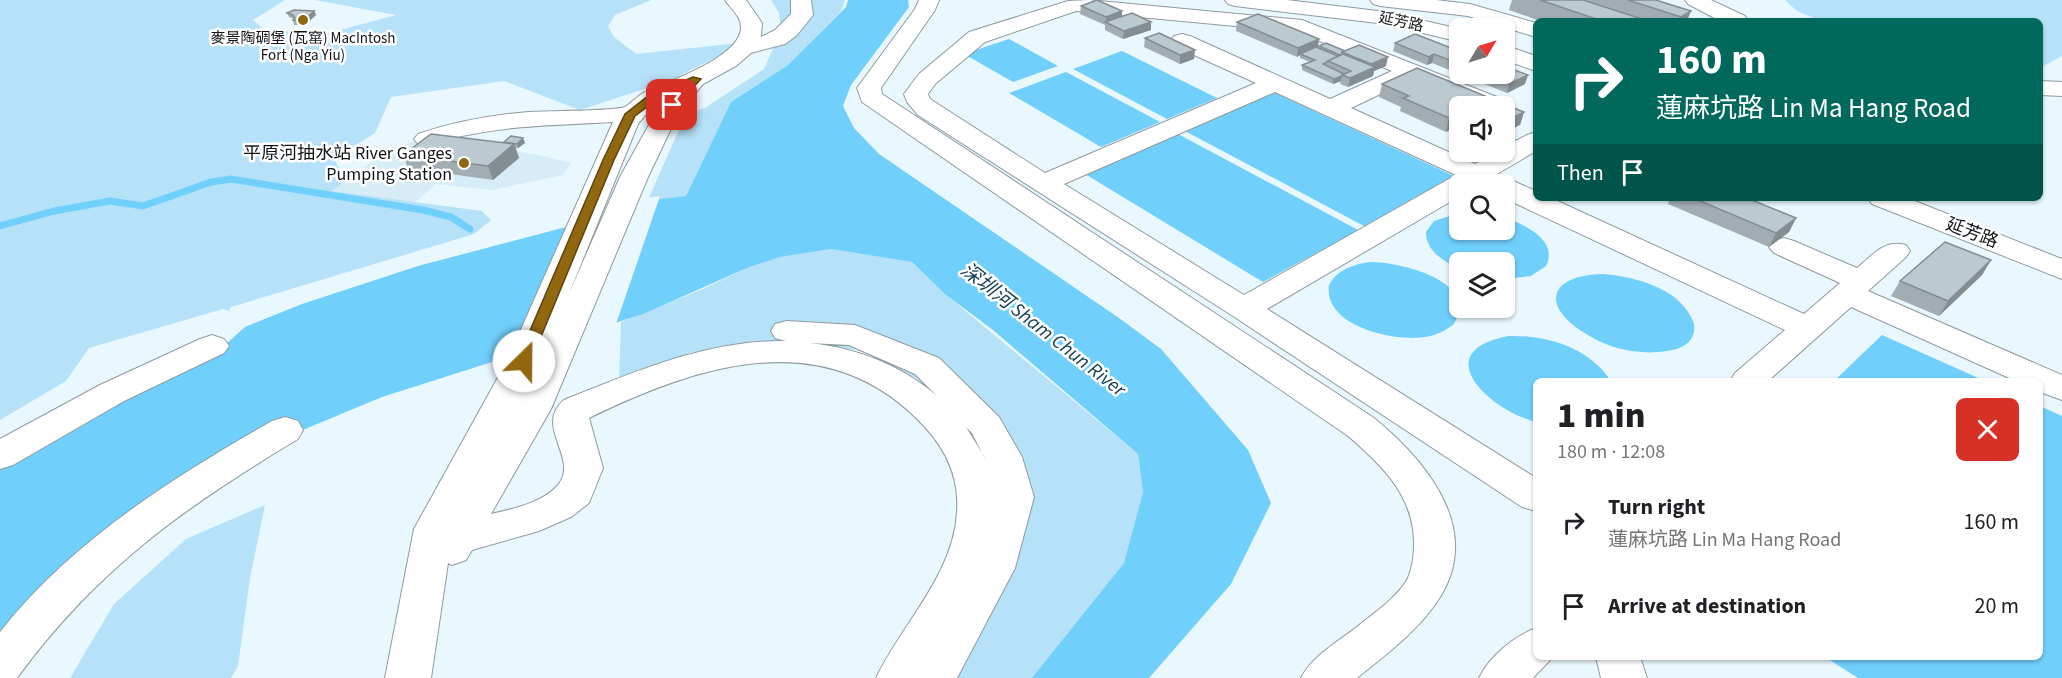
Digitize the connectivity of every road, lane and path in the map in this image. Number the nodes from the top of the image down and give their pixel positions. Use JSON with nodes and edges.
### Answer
{"nodes":[{"id":1,"x":735,"y":0,"type":"edge"},
{"id":2,"x":801,"y":0,"type":"edge"},
{"id":3,"x":929,"y":0,"type":"edge"},
{"id":4,"x":1235,"y":0,"type":"edge"},
{"id":5,"x":1380,"y":0,"type":"edge"},
{"id":6,"x":1678,"y":0,"type":"edge"},
{"id":7,"x":1700,"y":3,"type":"edge"},
{"id":8,"x":1481,"y":4,"type":"edge"},
{"id":9,"x":1731,"y":18,"type":"edge"},
{"id":10,"x":1533,"y":29,"type":"edge"},
{"id":11,"x":1449,"y":33,"type":"edge"},
{"id":12,"x":1182,"y":41,"type":"edge"},
{"id":13,"x":743,"y":47,"type":"junction"},
{"id":14,"x":1515,"y":56,"type":"edge"},
{"id":15,"x":1533,"y":63,"type":"edge"},
{"id":16,"x":1411,"y":71,"type":"junction"},
{"id":17,"x":697,"y":79,"type":"junction"},
{"id":18,"x":1276,"y":83,"type":"junction"},
{"id":19,"x":2043,"y":88,"type":"edge"},
{"id":20,"x":2062,"y":89,"type":"edge"},
{"id":21,"x":1331,"y":108,"type":"junction"},
{"id":22,"x":631,"y":114,"type":"junction"},
{"id":23,"x":1519,"y":118,"type":"edge"},
{"id":24,"x":427,"y":139,"type":"edge"},
{"id":25,"x":1476,"y":174,"type":"edge"},
{"id":26,"x":1490,"y":174,"type":"edge"},
{"id":27,"x":1044,"y":183,"type":"junction"},
{"id":28,"x":1515,"y":192,"type":"edge"},
{"id":29,"x":1449,"y":199,"type":"edge"},
{"id":30,"x":1533,"y":200,"type":"edge"},
{"id":31,"x":1534,"y":201,"type":"edge"},
{"id":32,"x":1890,"y":201,"type":"edge"},
{"id":33,"x":1784,"y":247,"type":"edge"},
{"id":34,"x":1895,"y":251,"type":"dead end"},
{"id":35,"x":2062,"y":270,"type":"edge"},
{"id":36,"x":1853,"y":287,"type":"junction"},
{"id":37,"x":1244,"y":309,"type":"junction"},
{"id":38,"x":1806,"y":327,"type":"junction"},
{"id":39,"x":212,"y":346,"type":"dead end"},
{"id":40,"x":539,"y":360,"type":"junction"},
{"id":41,"x":1750,"y":378,"type":"edge"},
{"id":42,"x":2041,"y":378,"type":"edge"},
{"id":43,"x":2043,"y":379,"type":"edge"},
{"id":44,"x":614,"y":380,"type":"dead end"},
{"id":45,"x":2062,"y":388,"type":"edge"},
{"id":46,"x":285,"y":430,"type":"dead end"},
{"id":47,"x":0,"y":456,"type":"edge"},
{"id":48,"x":1533,"y":495,"type":"edge"},
{"id":49,"x":444,"y":542,"type":"junction"},
{"id":50,"x":1533,"y":650,"type":"edge"},
{"id":51,"x":1619,"y":660,"type":"edge"},
{"id":52,"x":0,"y":666,"type":"edge"},
{"id":53,"x":408,"y":678,"type":"edge"},
{"id":54,"x":899,"y":678,"type":"edge"},
{"id":55,"x":934,"y":678,"type":"edge"},
{"id":56,"x":1324,"y":678,"type":"edge"},
{"id":57,"x":1502,"y":678,"type":"edge"},
{"id":58,"x":1624,"y":678,"type":"edge"}],
"edges":[{"from":1,"to":13,"type":"street"},
{"from":2,"to":13,"type":"street"},
{"from":3,"to":56,"type":"street"},
{"from":4,"to":11,"type":"street","name":"延芳路"},
{"from":5,"to":8,"type":"street"},
{"from":6,"to":7,"type":"street"},
{"from":7,"to":9,"type":"street"},
{"from":8,"to":10,"type":"street"},
{"from":12,"to":18,"type":"street"},
{"from":13,"to":17,"type":"street"},
{"from":14,"to":15,"type":"street"},
{"from":16,"to":21,"type":"street"},
{"from":16,"to":23,"type":"street"},
{"from":16,"to":27,"type":"street"},
{"from":17,"to":22,"type":"street"},
{"from":17,"to":40,"type":"street"},
{"from":18,"to":21,"type":"street"},
{"from":18,"to":27,"type":"street"},
{"from":19,"to":20,"type":"street"},
{"from":21,"to":25,"type":"street"},
{"from":22,"to":24,"type":"street"},
{"from":22,"to":40,"type":"street"},
{"from":23,"to":26,"type":"street"},
{"from":27,"to":37,"type":"street"},
{"from":28,"to":30,"type":"street"},
{"from":29,"to":37,"type":"street"},
{"from":31,"to":38,"type":"street"},
{"from":32,"to":35,"type":"street","name":"延芳路"},
{"from":33,"to":36,"type":"street"},
{"from":34,"to":36,"type":"street"},
{"from":36,"to":38,"type":"street"},
{"from":36,"to":42,"type":"street"},
{"from":37,"to":48,"type":"street"},
{"from":38,"to":41,"type":"street"},
{"from":39,"to":47,"type":"street"},
{"from":40,"to":49,"type":"street"},
{"from":43,"to":45,"type":"street"},
{"from":44,"to":55,"type":"street"},
{"from":46,"to":52,"type":"street"},
{"from":49,"to":53,"type":"street"},
{"from":49,"to":54,"type":"street"},
{"from":50,"to":57,"type":"street"},
{"from":51,"to":58,"type":"street"}]}
